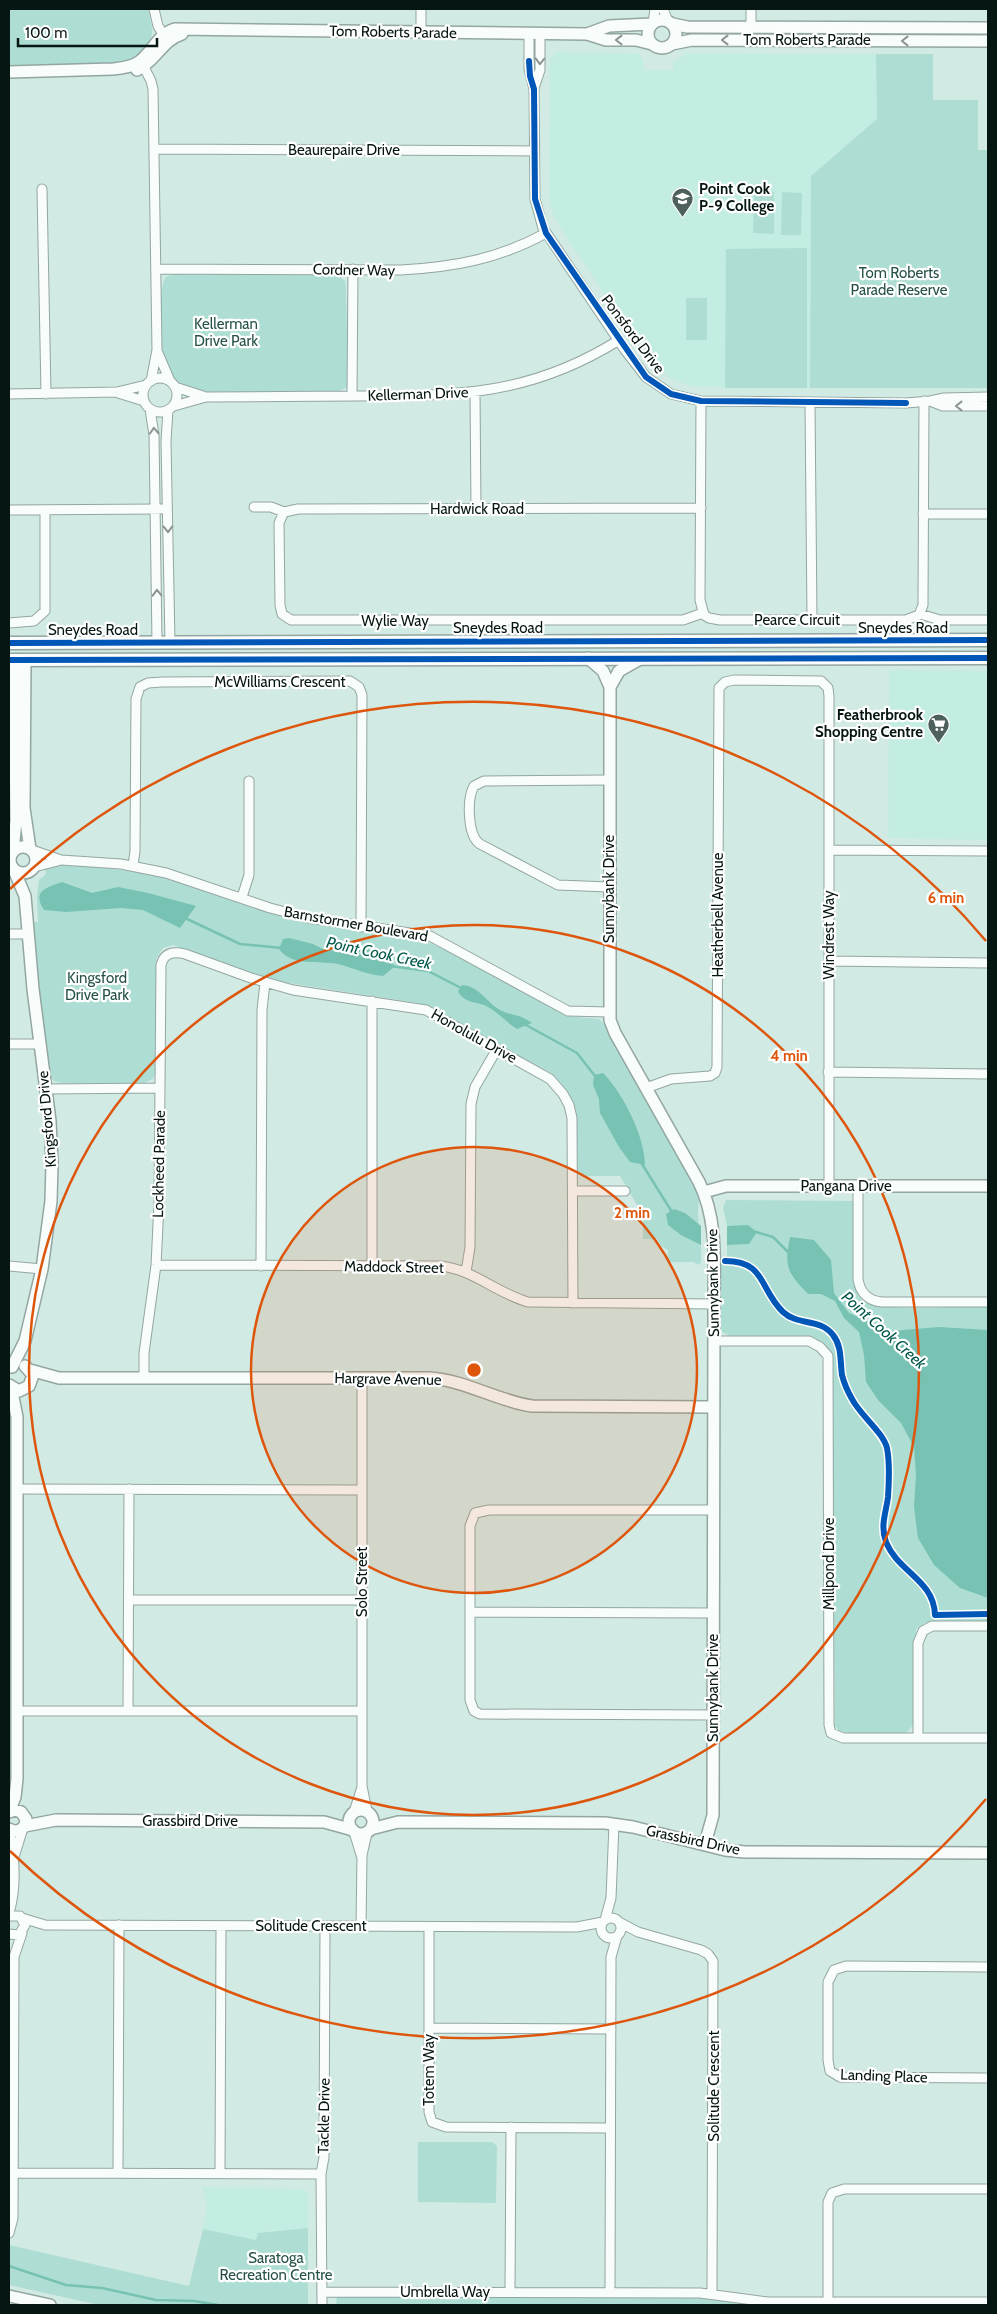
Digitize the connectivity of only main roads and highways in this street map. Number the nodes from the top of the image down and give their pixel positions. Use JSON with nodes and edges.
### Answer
{"nodes":[{"id":1,"x":988,"y":638,"type":"edge"},
{"id":2,"x":850,"y":640,"type":"junction"},
{"id":3,"x":163,"y":642,"type":"junction"},
{"id":4,"x":14,"y":643,"type":"edge"},
{"id":5,"x":900,"y":657,"type":"junction"},
{"id":6,"x":988,"y":658,"type":"edge"},
{"id":7,"x":164,"y":659,"type":"junction"},
{"id":8,"x":16,"y":660,"type":"edge"}],
"edges":[{"from":1,"to":2,"type":"main road","name":"Sneydes Road"},
{"from":2,"to":3,"type":"main road","name":"Sneydes Road"},
{"from":2,"to":5,"type":"main road"},
{"from":3,"to":4,"type":"main road","name":"Sneydes Road"},
{"from":3,"to":7,"type":"main road"},
{"from":4,"to":8,"type":"main road"},
{"from":5,"to":6,"type":"main road","name":"Sneydes Road"},
{"from":5,"to":7,"type":"main road","name":"Sneydes Road"},
{"from":7,"to":8,"type":"main road","name":"Sneydes Road"}]}
